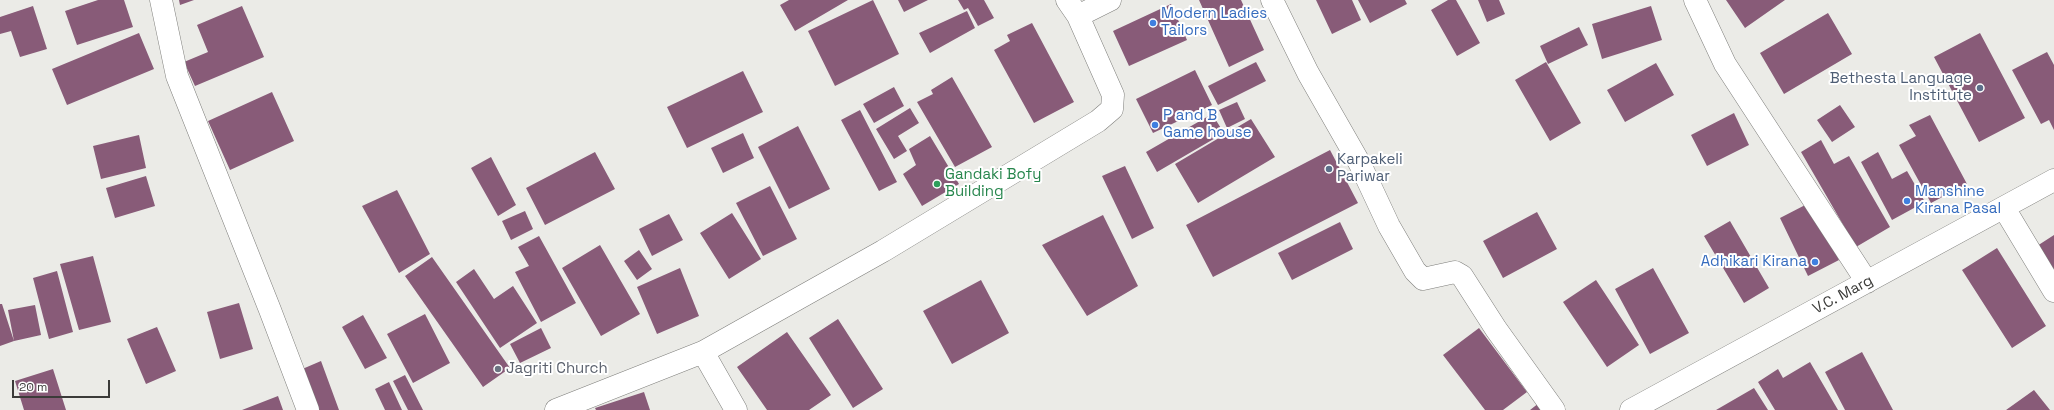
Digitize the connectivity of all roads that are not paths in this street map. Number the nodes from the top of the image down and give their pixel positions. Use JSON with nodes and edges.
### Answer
{"nodes":[{"id":1,"x":161,"y":0,"type":"edge"},
{"id":2,"x":1110,"y":0,"type":"edge"},
{"id":3,"x":1272,"y":0,"type":"edge"},
{"id":4,"x":1695,"y":0,"type":"edge"},
{"id":5,"x":1072,"y":8,"type":"edge"},
{"id":6,"x":2054,"y":180,"type":"edge"},
{"id":7,"x":2004,"y":208,"type":"junction"},
{"id":8,"x":1867,"y":282,"type":"junction"},
{"id":9,"x":2054,"y":291,"type":"edge"},
{"id":10,"x":703,"y":352,"type":"junction"},
{"id":11,"x":308,"y":410,"type":"edge"},
{"id":12,"x":556,"y":410,"type":"edge"},
{"id":13,"x":736,"y":410,"type":"edge"},
{"id":14,"x":1554,"y":410,"type":"edge"},
{"id":15,"x":1631,"y":410,"type":"edge"}],
"edges":[{"from":1,"to":11,"type":"street"},
{"from":2,"to":5,"type":"street"},
{"from":3,"to":14,"type":"street"},
{"from":4,"to":8,"type":"street"},
{"from":5,"to":10,"type":"street"},
{"from":6,"to":7,"type":"street","name":"V.C. Marg"},
{"from":7,"to":8,"type":"street","name":"V.C. Marg"},
{"from":7,"to":9,"type":"street"},
{"from":8,"to":15,"type":"street","name":"V.C. Marg"},
{"from":10,"to":12,"type":"street"},
{"from":10,"to":13,"type":"street"}]}
